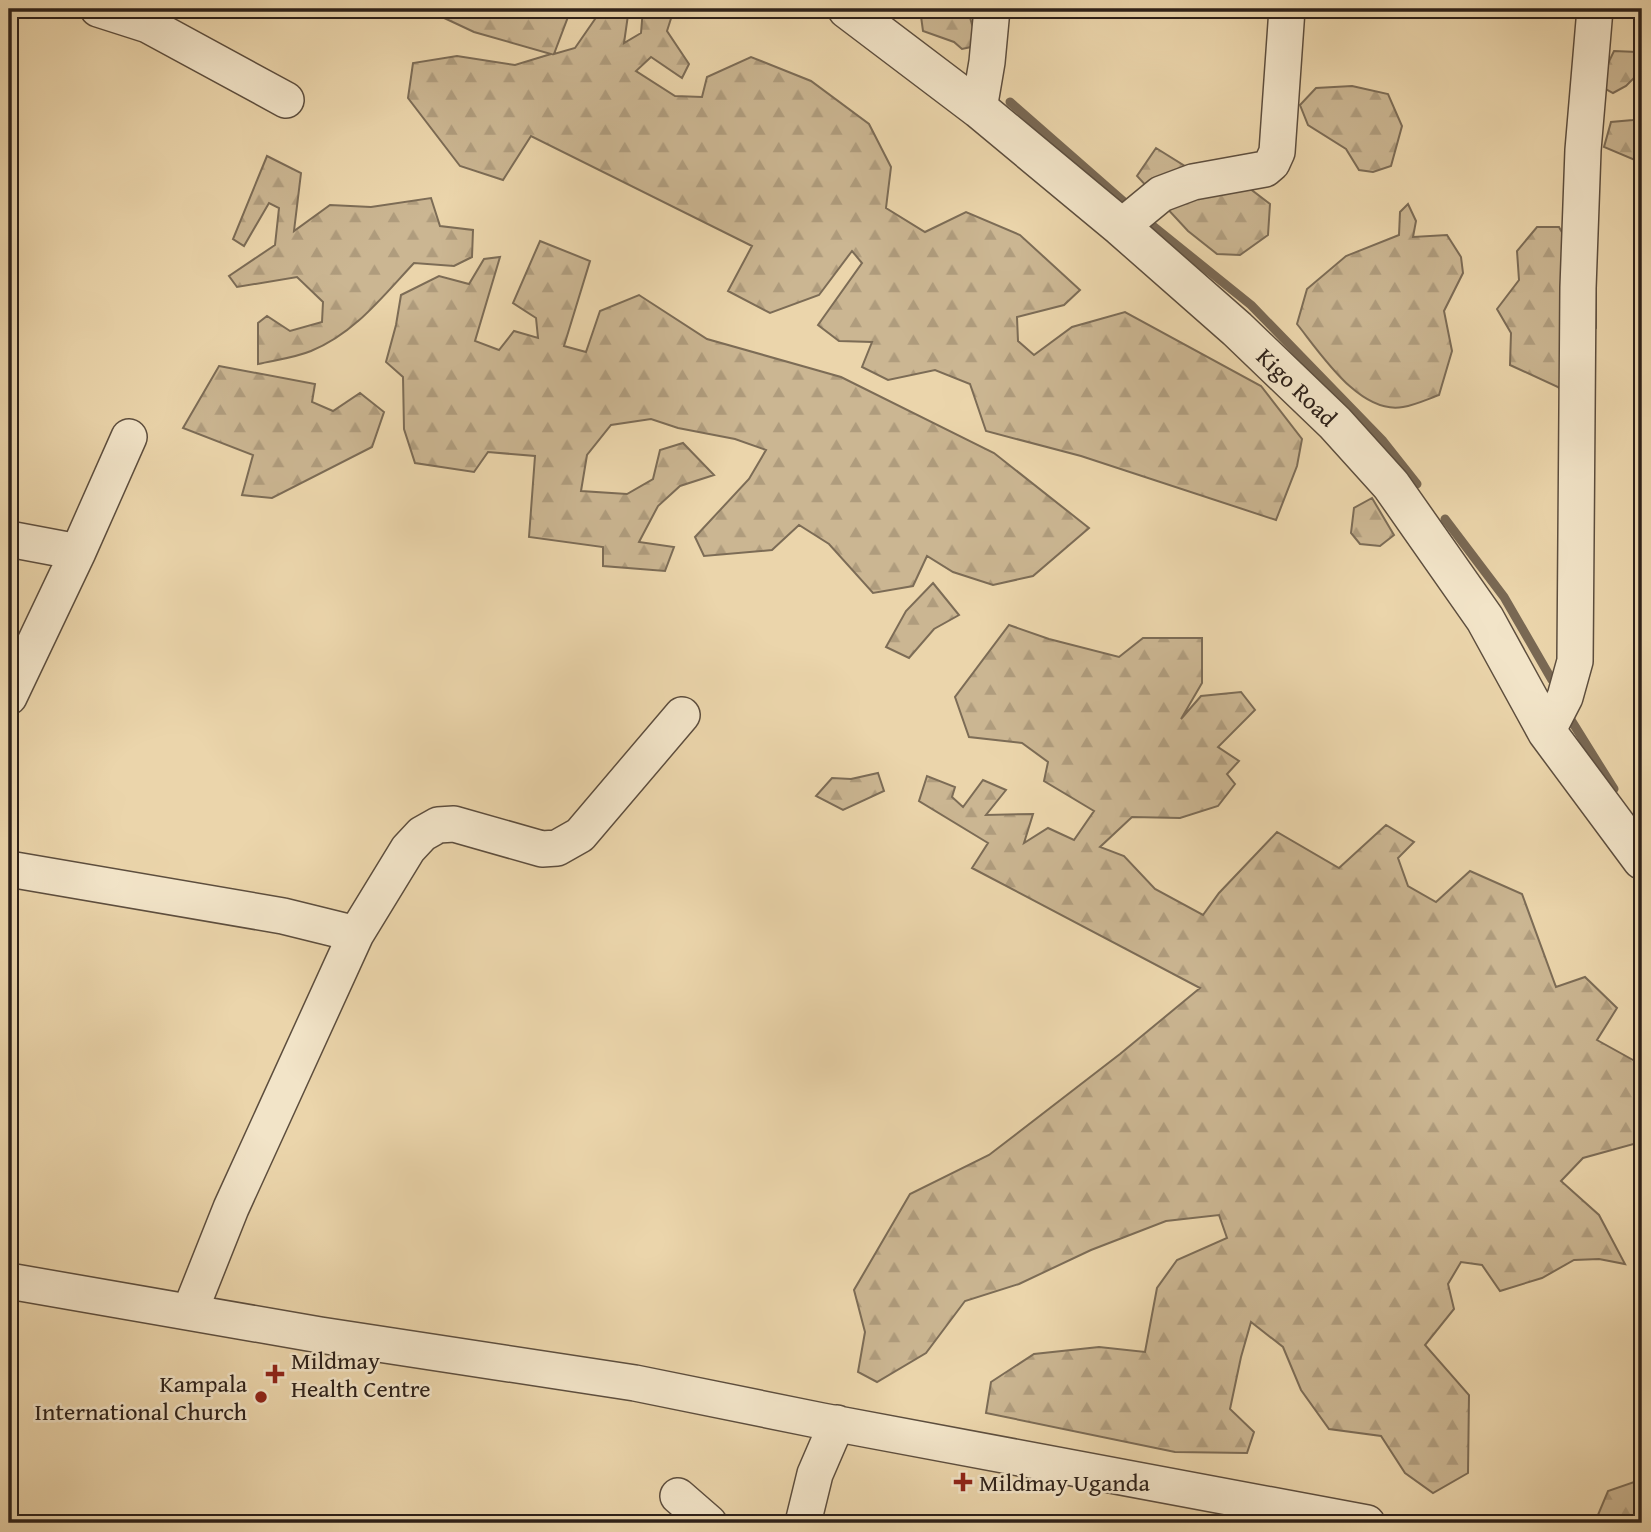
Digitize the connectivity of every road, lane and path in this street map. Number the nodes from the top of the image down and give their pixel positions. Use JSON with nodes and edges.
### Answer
{"nodes":[{"id":1,"x":98,"y":9,"type":"edge"},
{"id":2,"x":847,"y":9,"type":"edge"},
{"id":3,"x":992,"y":9,"type":"edge"},
{"id":4,"x":1287,"y":9,"type":"edge"},
{"id":5,"x":1595,"y":9,"type":"edge"},
{"id":6,"x":286,"y":100,"type":"dead end"},
{"id":7,"x":979,"y":109,"type":"junction"},
{"id":8,"x":1121,"y":227,"type":"junction"},
{"id":9,"x":130,"y":437,"type":"dead end"},
{"id":10,"x":9,"y":539,"type":"edge"},
{"id":11,"x":78,"y":552,"type":"junction"},
{"id":12,"x":9,"y":698,"type":"edge"},
{"id":13,"x":682,"y":715,"type":"dead end"},
{"id":14,"x":1547,"y":732,"type":"junction"},
{"id":15,"x":1642,"y":860,"type":"edge"},
{"id":16,"x":9,"y":869,"type":"edge"},
{"id":17,"x":356,"y":934,"type":"junction"},
{"id":18,"x":9,"y":1281,"type":"edge"},
{"id":19,"x":190,"y":1311,"type":"junction"},
{"id":20,"x":837,"y":1423,"type":"junction"},
{"id":21,"x":678,"y":1496,"type":"dead end"},
{"id":22,"x":709,"y":1523,"type":"edge"},
{"id":23,"x":803,"y":1523,"type":"edge"},
{"id":24,"x":1367,"y":1523,"type":"edge"}],
"edges":[{"from":1,"to":6,"type":"street"},
{"from":2,"to":7,"type":"street","name":"Kigo Road"},
{"from":3,"to":7,"type":"street"},
{"from":4,"to":8,"type":"street"},
{"from":5,"to":14,"type":"street"},
{"from":7,"to":8,"type":"street","name":"Kigo Road"},
{"from":8,"to":14,"type":"street","name":"Kigo Road"},
{"from":9,"to":11,"type":"street"},
{"from":10,"to":11,"type":"street"},
{"from":11,"to":12,"type":"street"},
{"from":13,"to":17,"type":"street"},
{"from":14,"to":15,"type":"street","name":"Kigo Road"},
{"from":16,"to":17,"type":"street"},
{"from":17,"to":19,"type":"street"},
{"from":18,"to":19,"type":"street"},
{"from":19,"to":20,"type":"street"},
{"from":20,"to":23,"type":"street"},
{"from":20,"to":24,"type":"street"},
{"from":21,"to":22,"type":"street"}]}
